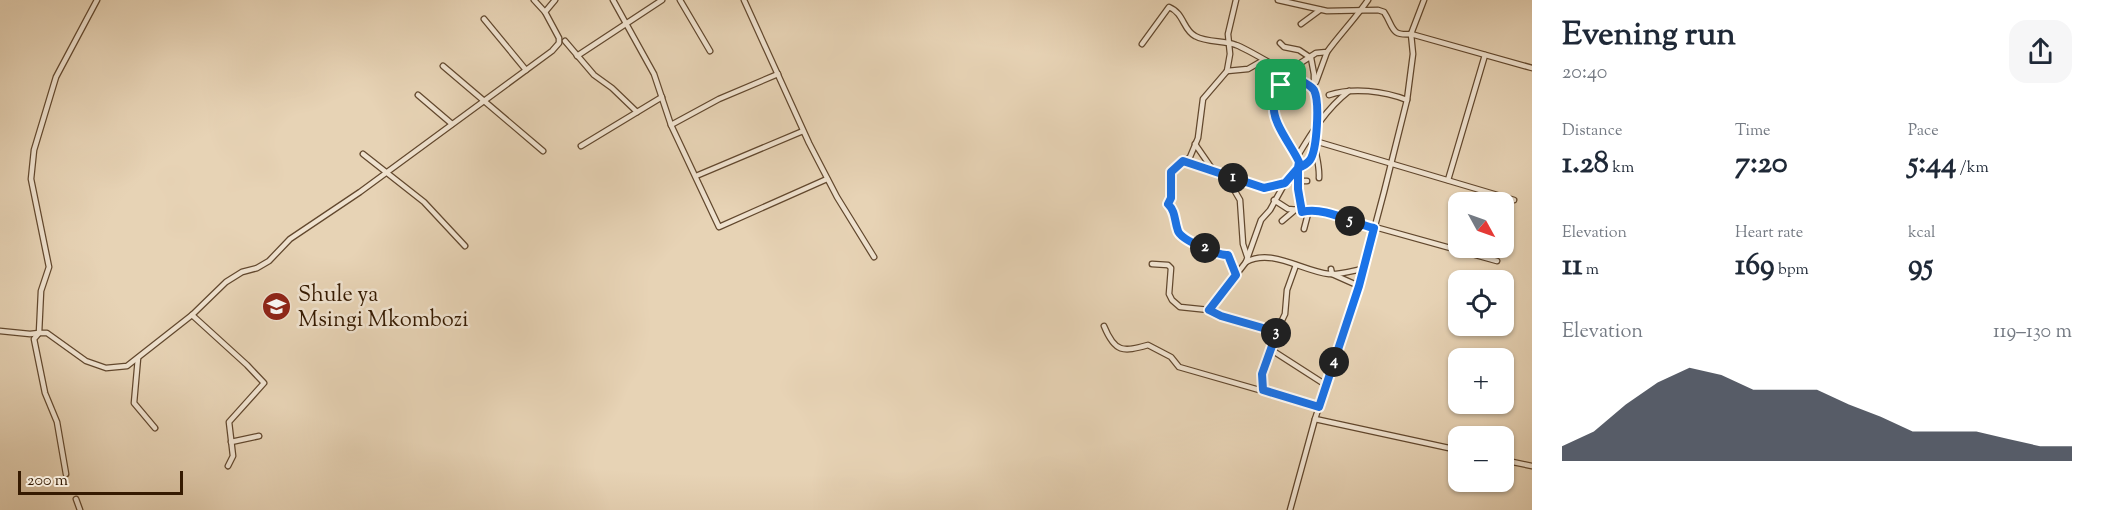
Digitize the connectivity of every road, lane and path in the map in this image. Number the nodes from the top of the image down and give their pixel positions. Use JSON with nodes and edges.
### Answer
{"nodes":[{"id":1,"x":96,"y":0,"type":"edge"},
{"id":2,"x":534,"y":0,"type":"edge"},
{"id":3,"x":555,"y":0,"type":"edge"},
{"id":4,"x":613,"y":0,"type":"edge"},
{"id":5,"x":662,"y":0,"type":"edge"},
{"id":6,"x":680,"y":0,"type":"edge"},
{"id":7,"x":744,"y":0,"type":"edge"},
{"id":8,"x":1236,"y":0,"type":"edge"},
{"id":9,"x":1278,"y":0,"type":"edge"},
{"id":10,"x":1368,"y":0,"type":"edge"},
{"id":11,"x":1424,"y":0,"type":"edge"},
{"id":12,"x":1320,"y":10,"type":"junction"},
{"id":13,"x":1360,"y":10,"type":"junction"},
{"id":14,"x":545,"y":12,"type":"junction"},
{"id":15,"x":484,"y":19,"type":"dead end"},
{"id":16,"x":626,"y":24,"type":"junction"},
{"id":17,"x":1301,"y":24,"type":"dead end"},
{"id":18,"x":1412,"y":34,"type":"junction"},
{"id":19,"x":565,"y":40,"type":"dead end"},
{"id":20,"x":1280,"y":43,"type":"dead end"},
{"id":21,"x":1142,"y":44,"type":"dead end"},
{"id":22,"x":1229,"y":44,"type":"junction"},
{"id":23,"x":710,"y":51,"type":"dead end"},
{"id":24,"x":1327,"y":52,"type":"junction"},
{"id":25,"x":1485,"y":55,"type":"junction"},
{"id":26,"x":577,"y":56,"type":"junction"},
{"id":27,"x":1311,"y":57,"type":"junction"},
{"id":28,"x":1263,"y":61,"type":"junction"},
{"id":29,"x":1532,"y":61,"type":"edge"},
{"id":30,"x":444,"y":66,"type":"dead end"},
{"id":31,"x":1529,"y":67,"type":"edge"},
{"id":32,"x":526,"y":70,"type":"junction"},
{"id":33,"x":1227,"y":71,"type":"junction"},
{"id":34,"x":1285,"y":73,"type":"junction"},
{"id":35,"x":778,"y":74,"type":"junction"},
{"id":36,"x":1314,"y":90,"type":"junction"},
{"id":37,"x":1349,"y":91,"type":"junction"},
{"id":38,"x":418,"y":95,"type":"dead end"},
{"id":39,"x":1329,"y":95,"type":"dead end"},
{"id":40,"x":662,"y":97,"type":"junction"},
{"id":41,"x":484,"y":100,"type":"junction"},
{"id":42,"x":1407,"y":100,"type":"junction"},
{"id":43,"x":637,"y":112,"type":"junction"},
{"id":44,"x":1318,"y":122,"type":"junction"},
{"id":45,"x":452,"y":124,"type":"junction"},
{"id":46,"x":671,"y":125,"type":"junction"},
{"id":47,"x":803,"y":130,"type":"junction"},
{"id":48,"x":1315,"y":141,"type":"junction"},
{"id":49,"x":1195,"y":144,"type":"junction"},
{"id":50,"x":581,"y":146,"type":"dead end"},
{"id":51,"x":1316,"y":147,"type":"junction"},
{"id":52,"x":543,"y":151,"type":"dead end"},
{"id":53,"x":363,"y":154,"type":"dead end"},
{"id":54,"x":1297,"y":157,"type":"junction"},
{"id":55,"x":1311,"y":159,"type":"junction"},
{"id":56,"x":1319,"y":159,"type":"junction"},
{"id":57,"x":1183,"y":161,"type":"junction"},
{"id":58,"x":1390,"y":164,"type":"junction"},
{"id":59,"x":1298,"y":168,"type":"junction"},
{"id":60,"x":1213,"y":170,"type":"junction"},
{"id":61,"x":387,"y":172,"type":"junction"},
{"id":62,"x":696,"y":176,"type":"junction"},
{"id":63,"x":1319,"y":178,"type":"dead end"},
{"id":64,"x":827,"y":179,"type":"junction"},
{"id":65,"x":1448,"y":180,"type":"junction"},
{"id":66,"x":1307,"y":181,"type":"dead end"},
{"id":67,"x":1286,"y":182,"type":"junction"},
{"id":68,"x":1299,"y":182,"type":"junction"},
{"id":69,"x":1488,"y":192,"type":"edge"},
{"id":70,"x":1274,"y":201,"type":"junction"},
{"id":71,"x":1301,"y":203,"type":"junction"},
{"id":72,"x":1295,"y":210,"type":"junction"},
{"id":73,"x":1309,"y":210,"type":"junction"},
{"id":74,"x":1302,"y":212,"type":"junction"},
{"id":75,"x":1282,"y":221,"type":"dead end"},
{"id":76,"x":1374,"y":228,"type":"junction"},
{"id":77,"x":1304,"y":229,"type":"dead end"},
{"id":78,"x":465,"y":246,"type":"dead end"},
{"id":79,"x":874,"y":257,"type":"dead end"},
{"id":80,"x":1246,"y":259,"type":"junction"},
{"id":81,"x":1497,"y":261,"type":"dead end"},
{"id":82,"x":1152,"y":264,"type":"dead end"},
{"id":83,"x":1296,"y":265,"type":"junction"},
{"id":84,"x":1362,"y":269,"type":"junction"},
{"id":85,"x":1332,"y":272,"type":"junction"},
{"id":86,"x":1236,"y":275,"type":"junction"},
{"id":87,"x":1359,"y":286,"type":"junction"},
{"id":88,"x":1209,"y":310,"type":"junction"},
{"id":89,"x":192,"y":315,"type":"junction"},
{"id":90,"x":1104,"y":326,"type":"dead end"},
{"id":91,"x":0,"y":331,"type":"edge"},
{"id":92,"x":1277,"y":332,"type":"junction"},
{"id":93,"x":39,"y":333,"type":"junction"},
{"id":94,"x":1270,"y":349,"type":"junction"},
{"id":95,"x":138,"y":358,"type":"junction"},
{"id":96,"x":1326,"y":385,"type":"junction"},
{"id":97,"x":1263,"y":390,"type":"junction"},
{"id":98,"x":1319,"y":407,"type":"junction"},
{"id":99,"x":1315,"y":419,"type":"junction"},
{"id":100,"x":155,"y":428,"type":"dead end"},
{"id":101,"x":260,"y":436,"type":"dead end"},
{"id":102,"x":231,"y":442,"type":"junction"},
{"id":103,"x":1448,"y":448,"type":"edge"},
{"id":104,"x":1514,"y":462,"type":"edge"},
{"id":105,"x":228,"y":466,"type":"dead end"},
{"id":106,"x":1532,"y":466,"type":"edge"},
{"id":107,"x":66,"y":474,"type":"dead end"},
{"id":108,"x":76,"y":499,"type":"dead end"},
{"id":109,"x":80,"y":510,"type":"edge"},
{"id":110,"x":1290,"y":510,"type":"edge"}],
"edges":[{"from":1,"to":93,"type":"street"},
{"from":2,"to":14,"type":"street"},
{"from":3,"to":14,"type":"street"},
{"from":4,"to":16,"type":"street"},
{"from":5,"to":16,"type":"street"},
{"from":6,"to":23,"type":"street"},
{"from":7,"to":35,"type":"street"},
{"from":8,"to":22,"type":"street"},
{"from":9,"to":12,"type":"street"},
{"from":10,"to":13,"type":"street"},
{"from":11,"to":18,"type":"street"},
{"from":12,"to":13,"type":"street"},
{"from":12,"to":17,"type":"street"},
{"from":13,"to":18,"type":"street"},
{"from":13,"to":24,"type":"street"},
{"from":14,"to":32,"type":"street"},
{"from":15,"to":32,"type":"street"},
{"from":16,"to":26,"type":"street"},
{"from":16,"to":40,"type":"street"},
{"from":18,"to":25,"type":"street"},
{"from":18,"to":42,"type":"street"},
{"from":19,"to":26,"type":"street"},
{"from":20,"to":27,"type":"street"},
{"from":21,"to":22,"type":"street"},
{"from":22,"to":28,"type":"street"},
{"from":22,"to":33,"type":"street"},
{"from":24,"to":27,"type":"street"},
{"from":24,"to":36,"type":"street"},
{"from":25,"to":31,"type":"street"},
{"from":25,"to":65,"type":"street"},
{"from":26,"to":43,"type":"street"},
{"from":27,"to":34,"type":"street"},
{"from":27,"to":36,"type":"street"},
{"from":28,"to":33,"type":"street"},
{"from":28,"to":34,"type":"street"},
{"from":29,"to":31,"type":"street"},
{"from":30,"to":41,"type":"street"},
{"from":32,"to":41,"type":"street"},
{"from":33,"to":49,"type":"street"},
{"from":34,"to":36,"type":"street"},
{"from":34,"to":54,"type":"street"},
{"from":35,"to":46,"type":"street"},
{"from":35,"to":47,"type":"street"},
{"from":36,"to":44,"type":"street"},
{"from":37,"to":39,"type":"street"},
{"from":37,"to":42,"type":"street"},
{"from":37,"to":44,"type":"street"},
{"from":38,"to":45,"type":"street"},
{"from":40,"to":43,"type":"street"},
{"from":40,"to":46,"type":"street"},
{"from":41,"to":45,"type":"street"},
{"from":41,"to":52,"type":"street"},
{"from":42,"to":58,"type":"street"},
{"from":43,"to":50,"type":"street"},
{"from":44,"to":48,"type":"street"},
{"from":44,"to":54,"type":"street"},
{"from":45,"to":61,"type":"street"},
{"from":46,"to":62,"type":"street"},
{"from":47,"to":62,"type":"street"},
{"from":47,"to":64,"type":"street"},
{"from":48,"to":51,"type":"street"},
{"from":48,"to":58,"type":"street"},
{"from":49,"to":57,"type":"street"},
{"from":49,"to":60,"type":"street"},
{"from":51,"to":55,"type":"street"},
{"from":51,"to":56,"type":"street"},
{"from":53,"to":61,"type":"street"},
{"from":54,"to":59,"type":"street"},
{"from":55,"to":56,"type":"street"},
{"from":55,"to":59,"type":"street"},
{"from":56,"to":63,"type":"street"},
{"from":57,"to":60,"type":"street"},
{"from":57,"to":86,"type":"street"},
{"from":58,"to":65,"type":"street"},
{"from":58,"to":76,"type":"street"},
{"from":59,"to":67,"type":"street"},
{"from":59,"to":68,"type":"street"},
{"from":60,"to":67,"type":"street"},
{"from":60,"to":80,"type":"street"},
{"from":61,"to":78,"type":"street"},
{"from":61,"to":89,"type":"street"},
{"from":62,"to":64,"type":"street"},
{"from":64,"to":79,"type":"street"},
{"from":65,"to":69,"type":"street"},
{"from":66,"to":68,"type":"street"},
{"from":67,"to":68,"type":"street"},
{"from":67,"to":70,"type":"street"},
{"from":68,"to":71,"type":"street"},
{"from":70,"to":72,"type":"street"},
{"from":70,"to":80,"type":"street"},
{"from":71,"to":72,"type":"street"},
{"from":71,"to":74,"type":"street"},
{"from":72,"to":74,"type":"street"},
{"from":72,"to":75,"type":"street"},
{"from":73,"to":74,"type":"street"},
{"from":73,"to":76,"type":"street"},
{"from":73,"to":77,"type":"street"},
{"from":76,"to":81,"type":"street"},
{"from":76,"to":84,"type":"street"},
{"from":80,"to":83,"type":"street"},
{"from":80,"to":86,"type":"street"},
{"from":82,"to":88,"type":"street"},
{"from":83,"to":85,"type":"street"},
{"from":83,"to":92,"type":"street"},
{"from":84,"to":85,"type":"street"},
{"from":84,"to":87,"type":"street"},
{"from":85,"to":87,"type":"street"},
{"from":86,"to":88,"type":"street"},
{"from":87,"to":96,"type":"street"},
{"from":88,"to":92,"type":"street"},
{"from":89,"to":95,"type":"street"},
{"from":89,"to":102,"type":"street"},
{"from":90,"to":97,"type":"street"},
{"from":91,"to":93,"type":"street"},
{"from":92,"to":94,"type":"street"},
{"from":93,"to":95,"type":"street"},
{"from":93,"to":107,"type":"street"},
{"from":94,"to":96,"type":"street"},
{"from":94,"to":97,"type":"street"},
{"from":95,"to":100,"type":"street"},
{"from":96,"to":98,"type":"street"},
{"from":97,"to":98,"type":"street"},
{"from":98,"to":99,"type":"street"},
{"from":99,"to":103,"type":"street"},
{"from":99,"to":110,"type":"street"},
{"from":101,"to":102,"type":"street"},
{"from":102,"to":105,"type":"street"},
{"from":104,"to":106,"type":"street"},
{"from":108,"to":109,"type":"street"}]}
